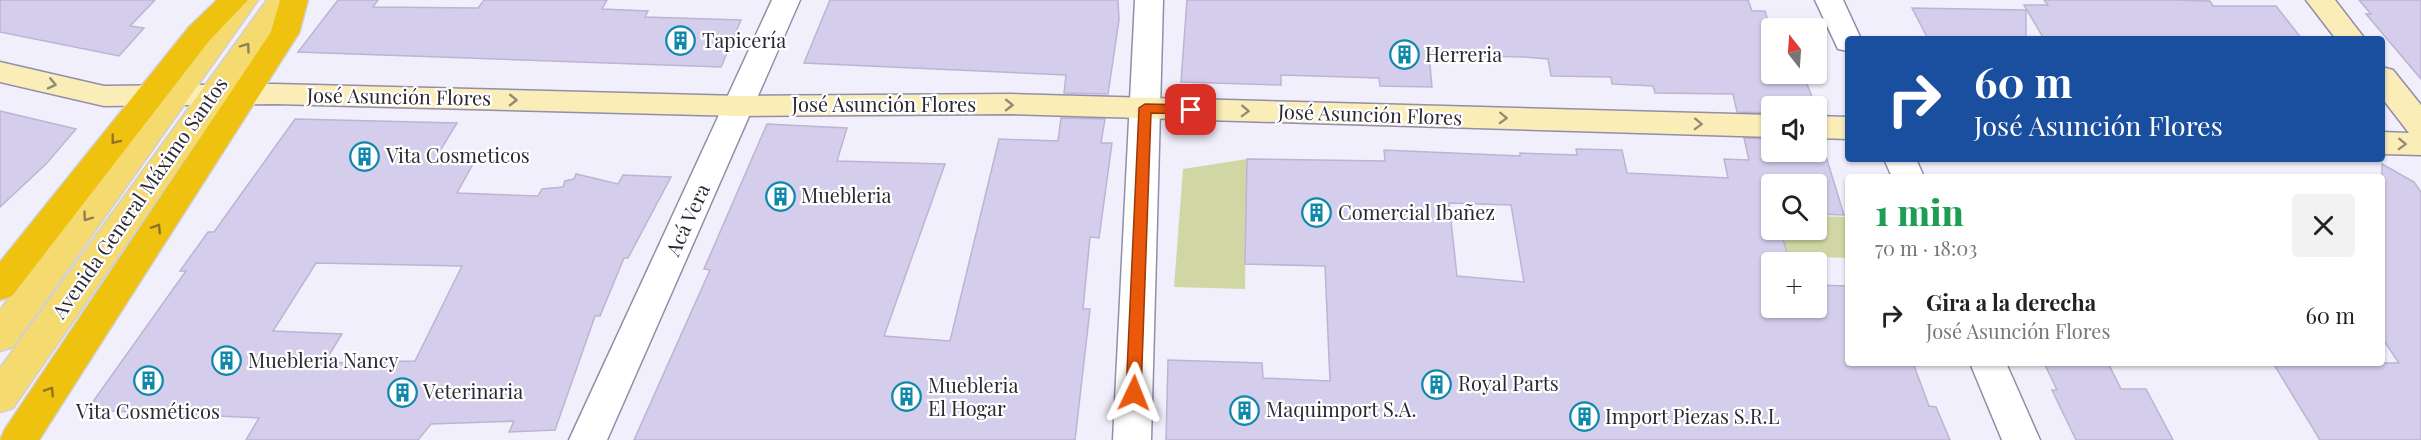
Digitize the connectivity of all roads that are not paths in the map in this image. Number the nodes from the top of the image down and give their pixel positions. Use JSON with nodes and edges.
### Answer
{"nodes":[{"id":1,"x":234,"y":0,"type":"edge"},
{"id":2,"x":244,"y":0,"type":"edge"},
{"id":3,"x":281,"y":0,"type":"edge"},
{"id":4,"x":294,"y":0,"type":"edge"},
{"id":5,"x":786,"y":0,"type":"edge"},
{"id":6,"x":1149,"y":0,"type":"edge"},
{"id":7,"x":1829,"y":0,"type":"edge"},
{"id":8,"x":2320,"y":0,"type":"edge"},
{"id":9,"x":1845,"y":36,"type":"edge"},
{"id":10,"x":2349,"y":36,"type":"edge"},
{"id":11,"x":0,"y":72,"type":"edge"},
{"id":12,"x":2385,"y":81,"type":"edge"},
{"id":13,"x":164,"y":94,"type":"junction"},
{"id":14,"x":212,"y":94,"type":"junction"},
{"id":15,"x":245,"y":94,"type":"junction"},
{"id":16,"x":740,"y":106,"type":"junction"},
{"id":17,"x":1145,"y":108,"type":"junction"},
{"id":18,"x":1761,"y":126,"type":"edge"},
{"id":19,"x":2421,"y":126,"type":"edge"},
{"id":20,"x":1827,"y":127,"type":"edge"},
{"id":21,"x":1845,"y":128,"type":"edge"},
{"id":22,"x":2385,"y":143,"type":"edge"},
{"id":23,"x":2421,"y":144,"type":"edge"},
{"id":24,"x":0,"y":287,"type":"edge"},
{"id":25,"x":0,"y":337,"type":"edge"},
{"id":26,"x":1989,"y":366,"type":"edge"},
{"id":27,"x":0,"y":397,"type":"edge"},
{"id":28,"x":18,"y":440,"type":"edge"},
{"id":29,"x":588,"y":440,"type":"edge"},
{"id":30,"x":1132,"y":440,"type":"edge"},
{"id":31,"x":2021,"y":440,"type":"edge"}],
"edges":[{"from":1,"to":13,"type":"highway"},
{"from":2,"to":13,"type":"main road","name":"Avenida General Máximo Santos"},
{"from":14,"to":3,"type":"main road","name":"Avenida General Máximo Santos","one_way":true},
{"from":4,"to":15,"type":"highway"},
{"from":5,"to":16,"type":"street","name":"Acá Vera"},
{"from":6,"to":17,"type":"street"},
{"from":7,"to":9,"type":"street"},
{"from":8,"to":10,"type":"street"},
{"from":11,"to":13,"type":"street","name":"José Asunción Flores","one_way":true},
{"from":12,"to":19,"type":"street"},
{"from":13,"to":14,"type":"street","name":"José Asunción Flores"},
{"from":13,"to":24,"type":"highway","one_way":true},
{"from":13,"to":25,"type":"main road","name":"Avenida General Máximo Santos","one_way":true},
{"from":14,"to":15,"type":"street","name":"José Asunción Flores"},
{"from":14,"to":27,"type":"main road","name":"Avenida General Máximo Santos"},
{"from":15,"to":16,"type":"street","name":"José Asunción Flores","one_way":true},
{"from":28,"to":15,"type":"highway","one_way":true},
{"from":16,"to":17,"type":"street","name":"José Asunción Flores","one_way":true},
{"from":16,"to":29,"type":"street","name":"Acá Vera"},
{"from":17,"to":18,"type":"street","name":"José Asunción Flores","one_way":true},
{"from":17,"to":30,"type":"street"},
{"from":20,"to":21,"type":"street"},
{"from":22,"to":23,"type":"street","one_way":true},
{"from":26,"to":31,"type":"street"}]}
